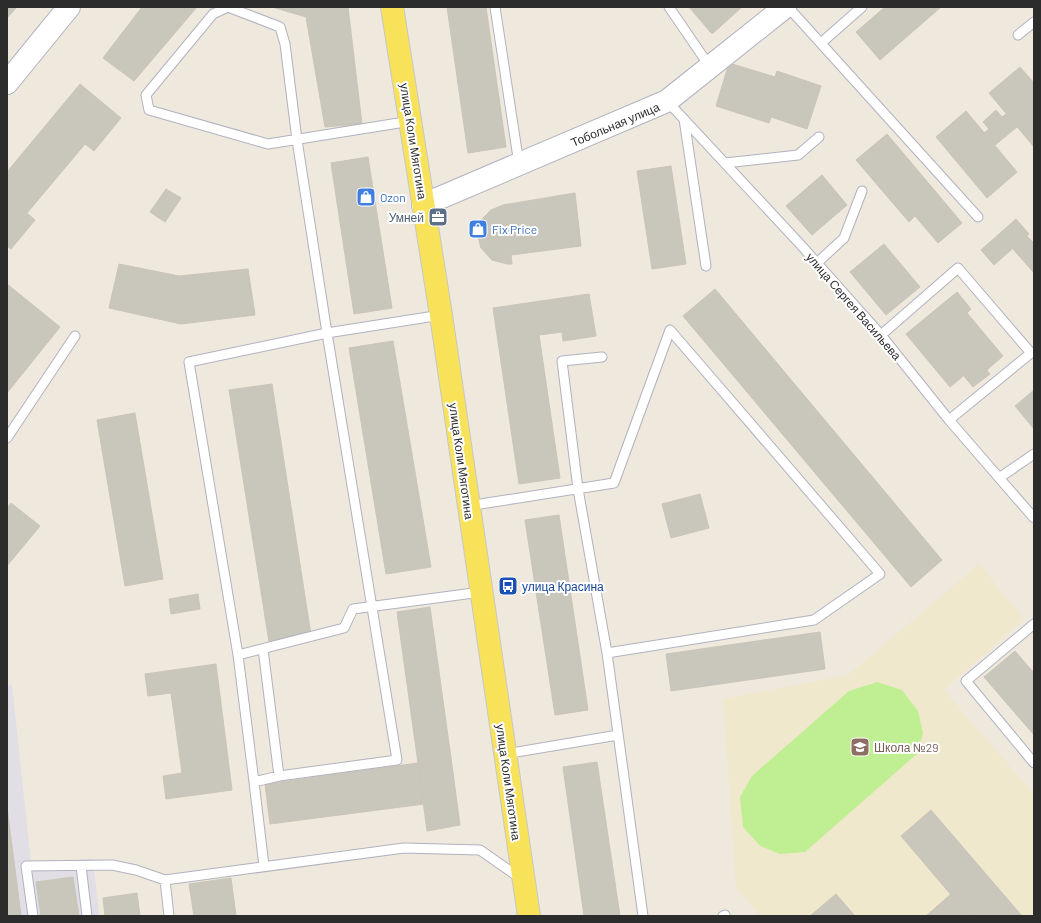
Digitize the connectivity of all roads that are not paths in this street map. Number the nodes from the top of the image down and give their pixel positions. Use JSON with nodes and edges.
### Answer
{"nodes":[{"id":1,"x":69,"y":7,"type":"edge"},
{"id":2,"x":392,"y":7,"type":"edge"},
{"id":3,"x":495,"y":7,"type":"edge"},
{"id":4,"x":669,"y":7,"type":"edge"},
{"id":5,"x":785,"y":7,"type":"edge"},
{"id":6,"x":788,"y":7,"type":"edge"},
{"id":7,"x":862,"y":7,"type":"edge"},
{"id":8,"x":1034,"y":22,"type":"edge"},
{"id":9,"x":1018,"y":35,"type":"dead end"},
{"id":10,"x":821,"y":43,"type":"junction"},
{"id":11,"x":710,"y":67,"type":"junction"},
{"id":12,"x":7,"y":83,"type":"edge"},
{"id":13,"x":667,"y":101,"type":"junction"},
{"id":14,"x":684,"y":119,"type":"junction"},
{"id":15,"x":411,"y":121,"type":"junction"},
{"id":16,"x":819,"y":137,"type":"dead end"},
{"id":17,"x":296,"y":140,"type":"junction"},
{"id":18,"x":725,"y":163,"type":"junction"},
{"id":19,"x":519,"y":165,"type":"junction"},
{"id":20,"x":862,"y":191,"type":"dead end"},
{"id":21,"x":423,"y":205,"type":"junction"},
{"id":22,"x":978,"y":217,"type":"dead end"},
{"id":23,"x":817,"y":263,"type":"junction"},
{"id":24,"x":706,"y":266,"type":"dead end"},
{"id":25,"x":441,"y":314,"type":"junction"},
{"id":26,"x":327,"y":332,"type":"junction"},
{"id":27,"x":881,"y":335,"type":"junction"},
{"id":28,"x":75,"y":336,"type":"dead end"},
{"id":29,"x":602,"y":357,"type":"dead end"},
{"id":30,"x":949,"y":420,"type":"junction"},
{"id":31,"x":7,"y":438,"type":"edge"},
{"id":32,"x":1034,"y":454,"type":"edge"},
{"id":33,"x":999,"y":478,"type":"junction"},
{"id":34,"x":578,"y":488,"type":"junction"},
{"id":35,"x":468,"y":506,"type":"junction"},
{"id":36,"x":1034,"y":518,"type":"edge"},
{"id":37,"x":481,"y":592,"type":"junction"},
{"id":38,"x":372,"y":607,"type":"junction"},
{"id":39,"x":1034,"y":624,"type":"edge"},
{"id":40,"x":263,"y":649,"type":"junction"},
{"id":41,"x":607,"y":653,"type":"junction"},
{"id":42,"x":238,"y":655,"type":"junction"},
{"id":43,"x":618,"y":735,"type":"junction"},
{"id":44,"x":505,"y":754,"type":"junction"},
{"id":45,"x":1034,"y":763,"type":"edge"},
{"id":46,"x":279,"y":776,"type":"junction"},
{"id":47,"x":254,"y":782,"type":"junction"},
{"id":48,"x":81,"y":866,"type":"junction"},
{"id":49,"x":264,"y":866,"type":"junction"},
{"id":50,"x":164,"y":880,"type":"junction"},
{"id":51,"x":524,"y":880,"type":"junction"},
{"id":52,"x":33,"y":916,"type":"edge"},
{"id":53,"x":87,"y":916,"type":"edge"},
{"id":54,"x":169,"y":916,"type":"edge"},
{"id":55,"x":529,"y":916,"type":"edge"},
{"id":56,"x":643,"y":916,"type":"edge"}],
"edges":[{"from":1,"to":12,"type":"street"},
{"from":2,"to":15,"type":"main road","name":"улица Коли Мяготина"},
{"from":3,"to":19,"type":"lane"},
{"from":4,"to":11,"type":"lane"},
{"from":5,"to":11,"type":"street","name":"Тобольная улица"},
{"from":6,"to":10,"type":"lane"},
{"from":7,"to":10,"type":"lane"},
{"from":8,"to":9,"type":"lane"},
{"from":10,"to":22,"type":"lane"},
{"from":11,"to":13,"type":"street","name":"Тобольная улица"},
{"from":13,"to":14,"type":"lane","name":"улица Сергея Васильева"},
{"from":13,"to":19,"type":"street","name":"Тобольная улица"},
{"from":14,"to":18,"type":"lane","name":"улица Сергея Васильева"},
{"from":14,"to":24,"type":"lane"},
{"from":15,"to":17,"type":"lane"},
{"from":15,"to":21,"type":"main road","name":"улица Коли Мяготина"},
{"from":16,"to":18,"type":"lane"},
{"from":17,"to":17,"type":"lane"},
{"from":17,"to":26,"type":"lane"},
{"from":18,"to":23,"type":"lane","name":"улица Сергея Васильева"},
{"from":19,"to":21,"type":"street","name":"Тобольная улица"},
{"from":20,"to":23,"type":"lane"},
{"from":21,"to":25,"type":"main road","name":"улица Коли Мяготина"},
{"from":23,"to":27,"type":"lane","name":"улица Сергея Васильева"},
{"from":25,"to":26,"type":"lane"},
{"from":25,"to":35,"type":"main road","name":"улица Коли Мяготина"},
{"from":26,"to":38,"type":"lane"},
{"from":26,"to":42,"type":"lane"},
{"from":27,"to":30,"type":"lane","name":"улица Сергея Васильева"},
{"from":27,"to":30,"type":"lane"},
{"from":28,"to":31,"type":"lane"},
{"from":29,"to":34,"type":"lane"},
{"from":30,"to":33,"type":"lane","name":"улица Сергея Васильева"},
{"from":32,"to":33,"type":"lane"},
{"from":33,"to":36,"type":"lane","name":"улица Сергея Васильева"},
{"from":34,"to":35,"type":"lane"},
{"from":34,"to":41,"type":"lane"},
{"from":34,"to":41,"type":"lane"},
{"from":35,"to":37,"type":"main road","name":"улица Коли Мяготина"},
{"from":37,"to":38,"type":"lane"},
{"from":37,"to":44,"type":"main road","name":"улица Коли Мяготина"},
{"from":38,"to":40,"type":"lane"},
{"from":38,"to":46,"type":"lane"},
{"from":39,"to":45,"type":"lane"},
{"from":40,"to":42,"type":"lane"},
{"from":40,"to":46,"type":"lane"},
{"from":41,"to":43,"type":"lane"},
{"from":42,"to":47,"type":"lane"},
{"from":43,"to":44,"type":"lane"},
{"from":43,"to":56,"type":"lane"},
{"from":44,"to":51,"type":"main road","name":"улица Коли Мяготина"},
{"from":46,"to":47,"type":"lane"},
{"from":47,"to":49,"type":"lane"},
{"from":48,"to":50,"type":"lane"},
{"from":48,"to":52,"type":"lane"},
{"from":48,"to":53,"type":"lane"},
{"from":49,"to":50,"type":"lane"},
{"from":49,"to":51,"type":"lane"},
{"from":50,"to":54,"type":"lane"},
{"from":51,"to":55,"type":"main road","name":"улица Коли Мяготина"}]}
